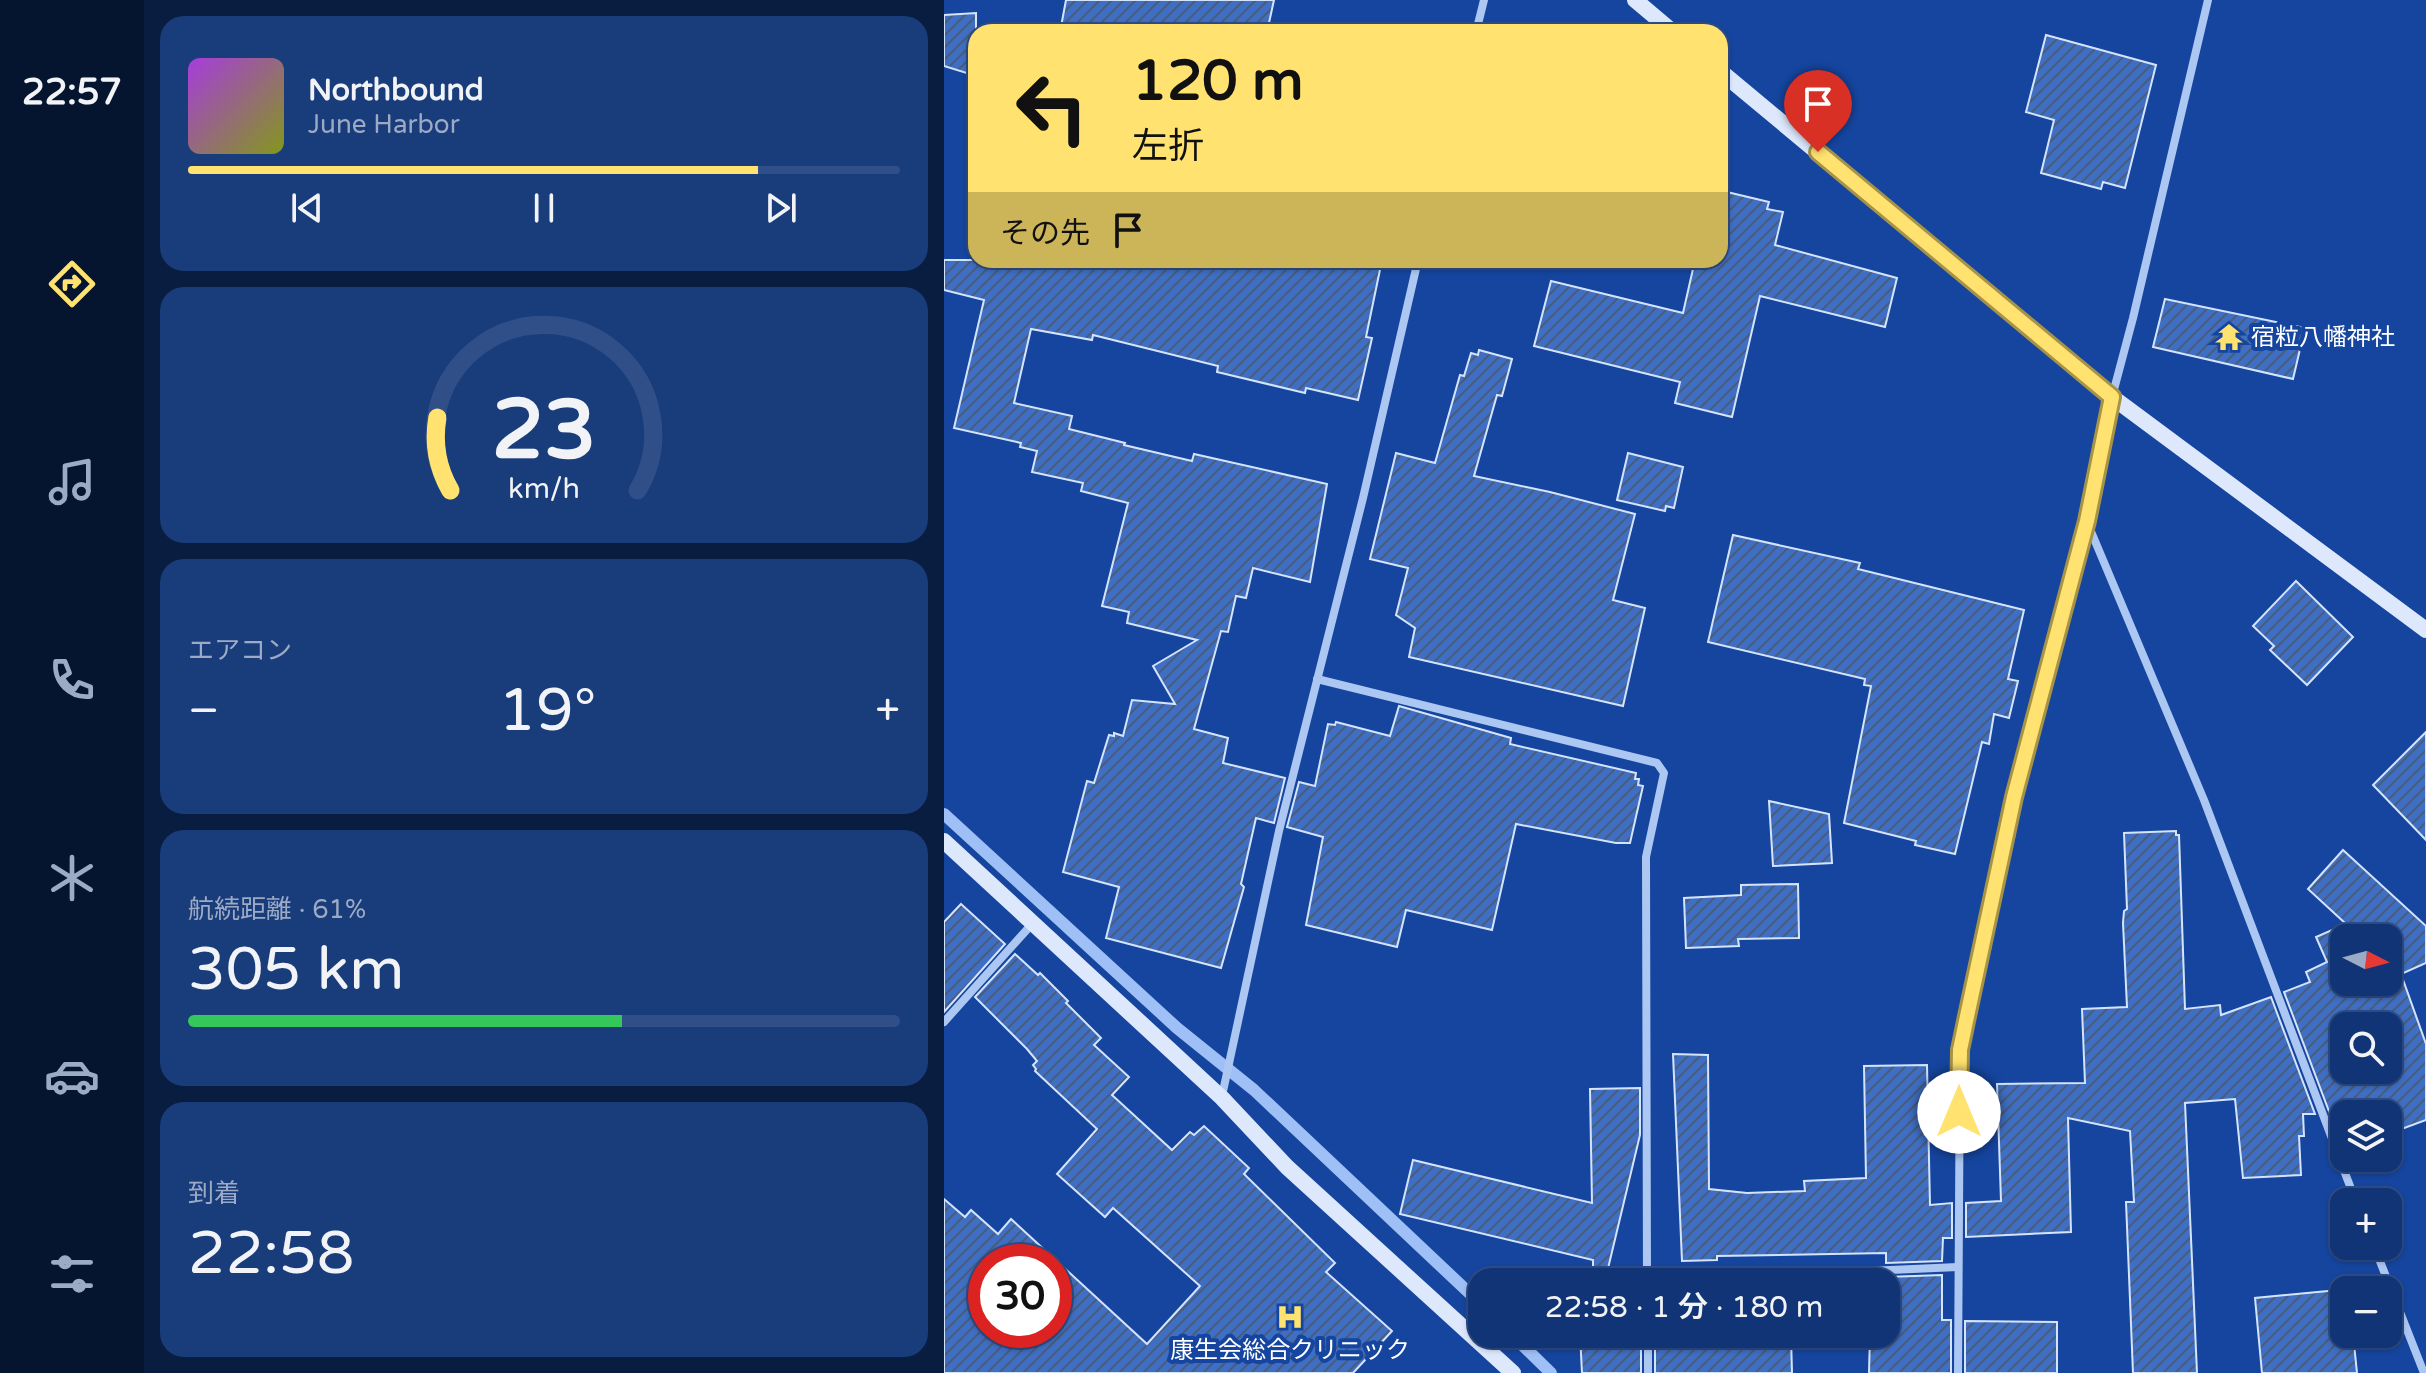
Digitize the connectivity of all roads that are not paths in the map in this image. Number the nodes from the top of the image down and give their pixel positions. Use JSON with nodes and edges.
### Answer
{"nodes":[{"id":1,"x":1484,"y":0,"type":"edge"},
{"id":2,"x":1635,"y":0,"type":"edge"},
{"id":3,"x":2208,"y":0,"type":"edge"},
{"id":4,"x":1478,"y":24,"type":"edge"},
{"id":5,"x":1664,"y":24,"type":"edge"},
{"id":6,"x":1728,"y":78,"type":"edge"},
{"id":7,"x":1416,"y":268,"type":"edge"},
{"id":8,"x":2112,"y":397,"type":"junction"},
{"id":9,"x":2087,"y":521,"type":"junction"},
{"id":10,"x":2426,"y":630,"type":"edge"},
{"id":11,"x":1317,"y":679,"type":"junction"},
{"id":12,"x":944,"y":841,"type":"edge"},
{"id":13,"x":1032,"y":924,"type":"junction"},
{"id":14,"x":944,"y":1022,"type":"edge"},
{"id":15,"x":1222,"y":1098,"type":"junction"},
{"id":16,"x":2351,"y":1188,"type":"edge"},
{"id":17,"x":2380,"y":1260,"type":"edge"},
{"id":18,"x":1958,"y":1267,"type":"junction"},
{"id":19,"x":1647,"y":1268,"type":"edge"},
{"id":20,"x":1900,"y":1270,"type":"edge"},
{"id":21,"x":1648,"y":1348,"type":"edge"},
{"id":22,"x":1513,"y":1373,"type":"edge"},
{"id":23,"x":1648,"y":1373,"type":"edge"},
{"id":24,"x":1958,"y":1373,"type":"edge"},
{"id":25,"x":2424,"y":1373,"type":"edge"}],
"edges":[{"from":1,"to":4,"type":"street"},
{"from":2,"to":5,"type":"street"},
{"from":3,"to":8,"type":"street"},
{"from":6,"to":8,"type":"street"},
{"from":7,"to":11,"type":"street"},
{"from":8,"to":9,"type":"street"},
{"from":8,"to":10,"type":"street"},
{"from":9,"to":16,"type":"street"},
{"from":9,"to":18,"type":"street"},
{"from":11,"to":15,"type":"street"},
{"from":11,"to":19,"type":"street"},
{"from":12,"to":13,"type":"street"},
{"from":13,"to":14,"type":"street"},
{"from":13,"to":15,"type":"street"},
{"from":15,"to":22,"type":"street"},
{"from":17,"to":25,"type":"street"},
{"from":18,"to":20,"type":"street"},
{"from":18,"to":24,"type":"street"},
{"from":21,"to":23,"type":"street"}]}
